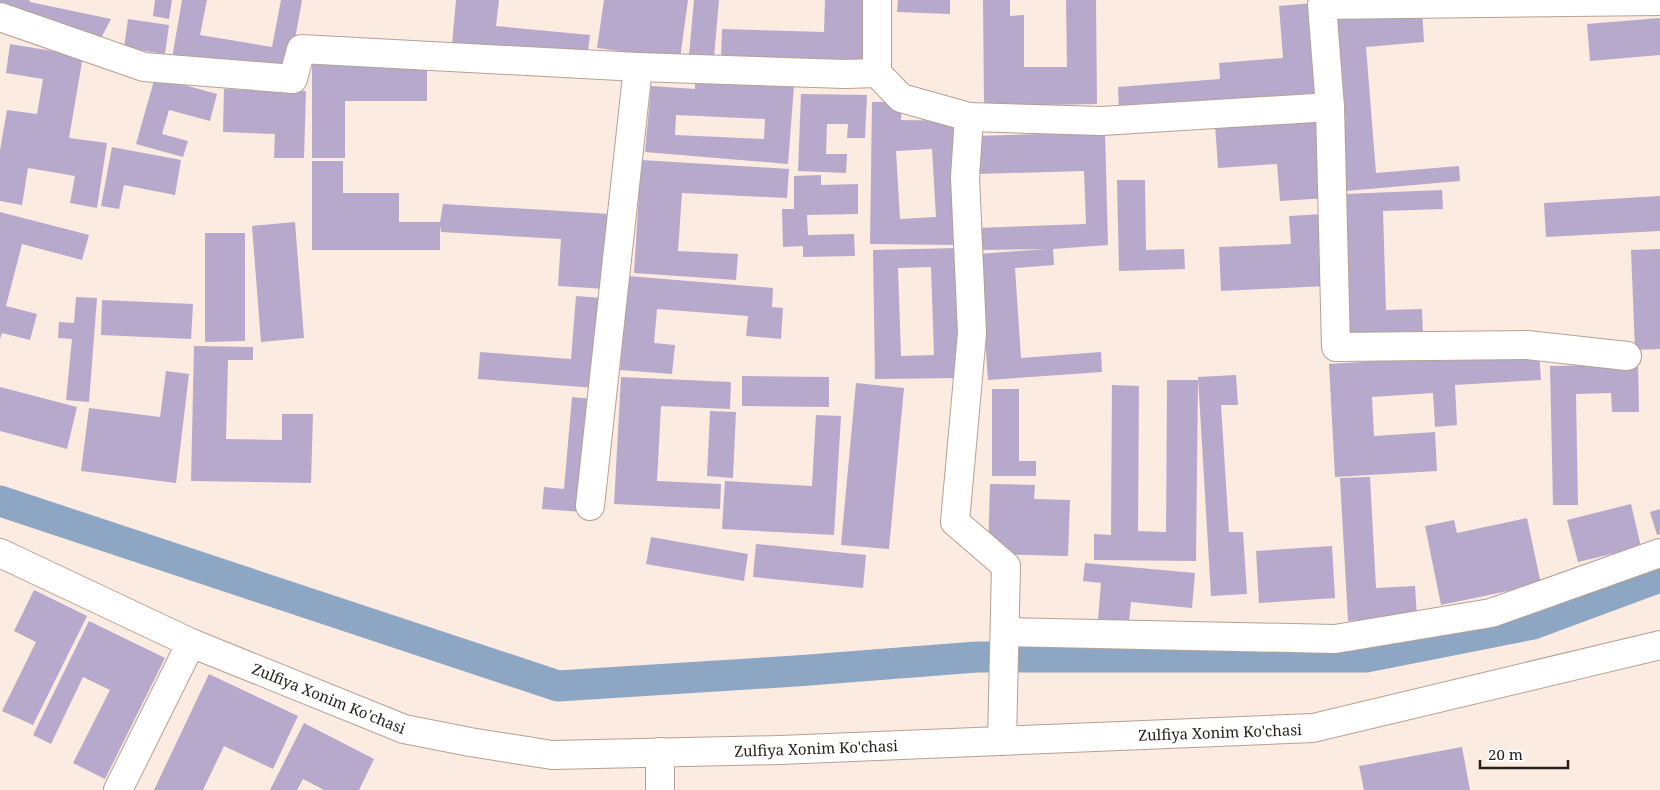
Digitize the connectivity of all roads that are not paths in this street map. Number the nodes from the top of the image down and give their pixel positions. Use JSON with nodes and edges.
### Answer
{"nodes":[{"id":1,"x":877,"y":0,"type":"edge"},
{"id":2,"x":1660,"y":1,"type":"edge"},
{"id":3,"x":0,"y":17,"type":"edge"},
{"id":4,"x":638,"y":67,"type":"junction"},
{"id":5,"x":877,"y":73,"type":"junction"},
{"id":6,"x":1330,"y":108,"type":"junction"},
{"id":7,"x":969,"y":117,"type":"junction"},
{"id":8,"x":1628,"y":356,"type":"dead end"},
{"id":9,"x":590,"y":506,"type":"dead end"},
{"id":10,"x":0,"y":553,"type":"edge"},
{"id":11,"x":1660,"y":553,"type":"edge"},
{"id":12,"x":1005,"y":632,"type":"junction"},
{"id":13,"x":191,"y":643,"type":"junction"},
{"id":14,"x":1660,"y":645,"type":"edge"},
{"id":15,"x":1002,"y":741,"type":"junction"},
{"id":16,"x":660,"y":752,"type":"junction"},
{"id":17,"x":118,"y":790,"type":"edge"},
{"id":18,"x":660,"y":790,"type":"edge"}],
"edges":[{"from":1,"to":5,"type":"street"},
{"from":2,"to":6,"type":"street"},
{"from":3,"to":4,"type":"street"},
{"from":4,"to":5,"type":"street"},
{"from":4,"to":9,"type":"street"},
{"from":5,"to":7,"type":"street"},
{"from":6,"to":7,"type":"street"},
{"from":6,"to":8,"type":"street"},
{"from":7,"to":12,"type":"street"},
{"from":10,"to":13,"type":"street","name":"Zulfiya Xonim Ko'chasi"},
{"from":11,"to":12,"type":"street"},
{"from":12,"to":15,"type":"street"},
{"from":13,"to":16,"type":"street","name":"Zulfiya Xonim Ko'chasi"},
{"from":13,"to":17,"type":"street"},
{"from":14,"to":15,"type":"street","name":"Zulfiya Xonim Ko'chasi"},
{"from":15,"to":16,"type":"street","name":"Zulfiya Xonim Ko'chasi"},
{"from":16,"to":18,"type":"street"}]}
